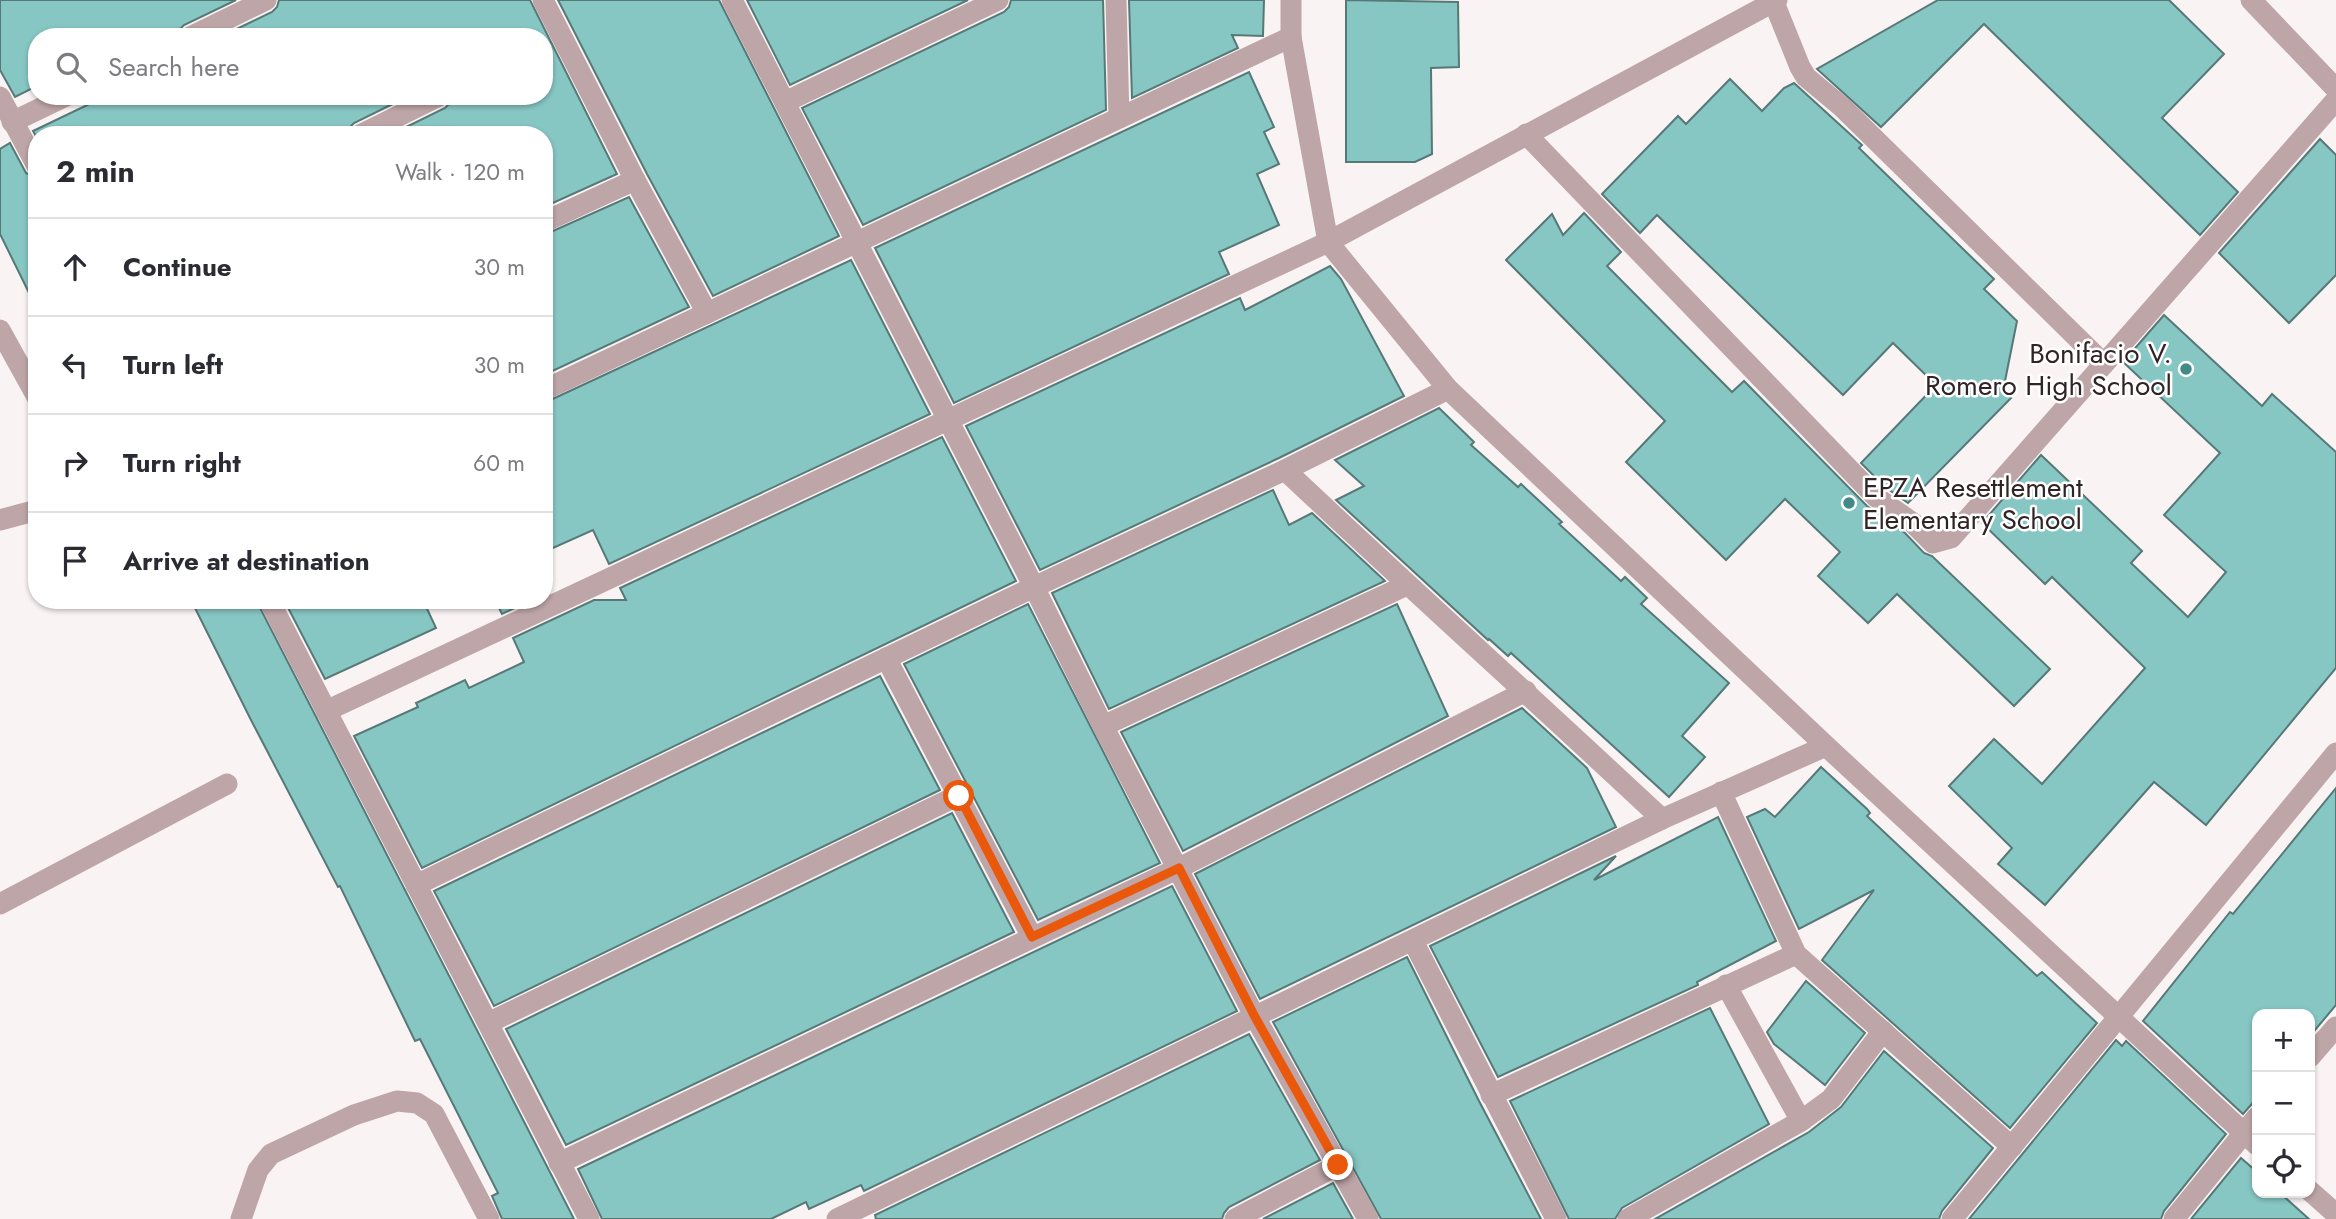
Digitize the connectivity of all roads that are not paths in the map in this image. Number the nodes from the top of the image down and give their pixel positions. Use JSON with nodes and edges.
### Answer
{"nodes":[{"id":1,"x":266,"y":0,"type":"edge"},
{"id":2,"x":542,"y":0,"type":"edge"},
{"id":3,"x":732,"y":0,"type":"edge"},
{"id":4,"x":998,"y":0,"type":"edge"},
{"id":5,"x":1116,"y":0,"type":"edge"},
{"id":6,"x":1291,"y":0,"type":"edge"},
{"id":7,"x":2251,"y":0,"type":"edge"},
{"id":8,"x":1774,"y":1,"type":"edge"},
{"id":9,"x":208,"y":28,"type":"edge"},
{"id":10,"x":550,"y":28,"type":"edge"},
{"id":11,"x":1291,"y":37,"type":"junction"},
{"id":12,"x":553,"y":41,"type":"edge"},
{"id":13,"x":2336,"y":89,"type":"edge"},
{"id":14,"x":0,"y":97,"type":"edge"},
{"id":15,"x":2336,"y":100,"type":"edge"},
{"id":16,"x":785,"y":102,"type":"junction"},
{"id":17,"x":47,"y":105,"type":"edge"},
{"id":18,"x":421,"y":105,"type":"edge"},
{"id":19,"x":1119,"y":118,"type":"junction"},
{"id":20,"x":12,"y":122,"type":"junction"},
{"id":21,"x":378,"y":126,"type":"edge"},
{"id":22,"x":1526,"y":134,"type":"junction"},
{"id":23,"x":28,"y":150,"type":"edge"},
{"id":24,"x":635,"y":180,"type":"junction"},
{"id":25,"x":553,"y":218,"type":"edge"},
{"id":26,"x":1328,"y":242,"type":"junction"},
{"id":27,"x":856,"y":243,"type":"junction"},
{"id":28,"x":707,"y":313,"type":"junction"},
{"id":29,"x":0,"y":330,"type":"edge"},
{"id":30,"x":2104,"y":364,"type":"junction"},
{"id":31,"x":28,"y":381,"type":"edge"},
{"id":32,"x":553,"y":386,"type":"edge"},
{"id":33,"x":1448,"y":389,"type":"junction"},
{"id":34,"x":948,"y":420,"type":"junction"},
{"id":35,"x":1285,"y":470,"type":"junction"},
{"id":36,"x":28,"y":512,"type":"edge"},
{"id":37,"x":0,"y":520,"type":"edge"},
{"id":38,"x":1406,"y":585,"type":"junction"},
{"id":39,"x":1034,"y":587,"type":"junction"},
{"id":40,"x":553,"y":605,"type":"edge"},
{"id":41,"x":274,"y":609,"type":"edge"},
{"id":42,"x":544,"y":609,"type":"edge"},
{"id":43,"x":886,"y":658,"type":"junction"},
{"id":44,"x":1526,"y":691,"type":"junction"},
{"id":45,"x":326,"y":711,"type":"junction"},
{"id":46,"x":1103,"y":726,"type":"junction"},
{"id":47,"x":1825,"y":746,"type":"junction"},
{"id":48,"x":2336,"y":752,"type":"edge"},
{"id":49,"x":227,"y":785,"type":"dead end"},
{"id":50,"x":1721,"y":792,"type":"junction"},
{"id":51,"x":959,"y":796,"type":"junction"},
{"id":52,"x":1662,"y":819,"type":"junction"},
{"id":53,"x":1179,"y":868,"type":"junction"},
{"id":54,"x":416,"y":885,"type":"junction"},
{"id":55,"x":0,"y":904,"type":"edge"},
{"id":56,"x":1032,"y":937,"type":"junction"},
{"id":57,"x":1413,"y":941,"type":"junction"},
{"id":58,"x":1796,"y":954,"type":"junction"},
{"id":59,"x":1726,"y":985,"type":"junction"},
{"id":60,"x":2120,"y":1016,"type":"junction"},
{"id":61,"x":1255,"y":1017,"type":"junction"},
{"id":62,"x":488,"y":1023,"type":"junction"},
{"id":63,"x":2336,"y":1027,"type":"edge"},
{"id":64,"x":1883,"y":1031,"type":"junction"},
{"id":65,"x":2315,"y":1051,"type":"edge"},
{"id":66,"x":1491,"y":1095,"type":"junction"},
{"id":67,"x":1801,"y":1121,"type":"junction"},
{"id":68,"x":2252,"y":1130,"type":"edge"},
{"id":69,"x":2252,"y":1132,"type":"edge"},
{"id":70,"x":2012,"y":1147,"type":"junction"},
{"id":71,"x":559,"y":1163,"type":"junction"},
{"id":72,"x":1338,"y":1165,"type":"junction"},
{"id":73,"x":2315,"y":1195,"type":"edge"},
{"id":74,"x":2336,"y":1214,"type":"edge"},
{"id":75,"x":241,"y":1219,"type":"edge"},
{"id":76,"x":489,"y":1219,"type":"edge"},
{"id":77,"x":589,"y":1219,"type":"edge"},
{"id":78,"x":837,"y":1219,"type":"edge"},
{"id":79,"x":1235,"y":1219,"type":"edge"},
{"id":80,"x":1368,"y":1219,"type":"edge"},
{"id":81,"x":1556,"y":1219,"type":"edge"},
{"id":82,"x":1628,"y":1219,"type":"edge"},
{"id":83,"x":1952,"y":1219,"type":"edge"},
{"id":84,"x":2174,"y":1219,"type":"edge"}],
"edges":[{"from":1,"to":9,"type":"street"},
{"from":2,"to":10,"type":"street"},
{"from":3,"to":16,"type":"street"},
{"from":4,"to":16,"type":"street"},
{"from":5,"to":19,"type":"street"},
{"from":6,"to":11,"type":"street"},
{"from":7,"to":13,"type":"street"},
{"from":8,"to":22,"type":"street"},
{"from":8,"to":30,"type":"street"},
{"from":11,"to":19,"type":"street"},
{"from":11,"to":26,"type":"street"},
{"from":12,"to":24,"type":"street"},
{"from":14,"to":20,"type":"street"},
{"from":15,"to":30,"type":"street"},
{"from":16,"to":27,"type":"street"},
{"from":17,"to":20,"type":"street"},
{"from":18,"to":21,"type":"street"},
{"from":19,"to":27,"type":"street"},
{"from":20,"to":23,"type":"street"},
{"from":22,"to":26,"type":"street"},
{"from":22,"to":30,"type":"street"},
{"from":24,"to":25,"type":"street"},
{"from":24,"to":28,"type":"street"},
{"from":26,"to":33,"type":"street"},
{"from":26,"to":34,"type":"street"},
{"from":27,"to":28,"type":"street"},
{"from":27,"to":34,"type":"street"},
{"from":28,"to":32,"type":"street"},
{"from":29,"to":31,"type":"street"},
{"from":33,"to":35,"type":"street"},
{"from":33,"to":47,"type":"street"},
{"from":34,"to":39,"type":"street"},
{"from":34,"to":40,"type":"street"},
{"from":35,"to":38,"type":"street"},
{"from":35,"to":39,"type":"street"},
{"from":36,"to":37,"type":"street"},
{"from":38,"to":44,"type":"street"},
{"from":38,"to":46,"type":"street"},
{"from":39,"to":43,"type":"street"},
{"from":39,"to":46,"type":"street"},
{"from":41,"to":45,"type":"street"},
{"from":42,"to":45,"type":"street"},
{"from":43,"to":51,"type":"street"},
{"from":43,"to":54,"type":"street"},
{"from":44,"to":52,"type":"street"},
{"from":44,"to":53,"type":"street"},
{"from":45,"to":54,"type":"street"},
{"from":46,"to":53,"type":"street"},
{"from":47,"to":50,"type":"street"},
{"from":47,"to":60,"type":"street"},
{"from":48,"to":60,"type":"street"},
{"from":49,"to":55,"type":"street"},
{"from":50,"to":52,"type":"street"},
{"from":50,"to":58,"type":"street"},
{"from":51,"to":56,"type":"street"},
{"from":51,"to":62,"type":"street"},
{"from":52,"to":57,"type":"street"},
{"from":53,"to":56,"type":"street"},
{"from":53,"to":61,"type":"street"},
{"from":54,"to":62,"type":"street"},
{"from":56,"to":71,"type":"street"},
{"from":57,"to":61,"type":"street"},
{"from":57,"to":66,"type":"street"},
{"from":58,"to":59,"type":"street"},
{"from":58,"to":64,"type":"street"},
{"from":59,"to":66,"type":"street"},
{"from":59,"to":67,"type":"street"},
{"from":60,"to":68,"type":"street"},
{"from":60,"to":70,"type":"street"},
{"from":61,"to":72,"type":"street"},
{"from":61,"to":78,"type":"street"},
{"from":62,"to":71,"type":"street"},
{"from":63,"to":65,"type":"street"},
{"from":64,"to":67,"type":"street"},
{"from":64,"to":70,"type":"street"},
{"from":66,"to":81,"type":"street"},
{"from":67,"to":82,"type":"street"},
{"from":69,"to":84,"type":"street"},
{"from":70,"to":83,"type":"street"},
{"from":71,"to":77,"type":"street"},
{"from":72,"to":79,"type":"street"},
{"from":72,"to":80,"type":"street"},
{"from":73,"to":74,"type":"street"},
{"from":75,"to":76,"type":"street"}]}
